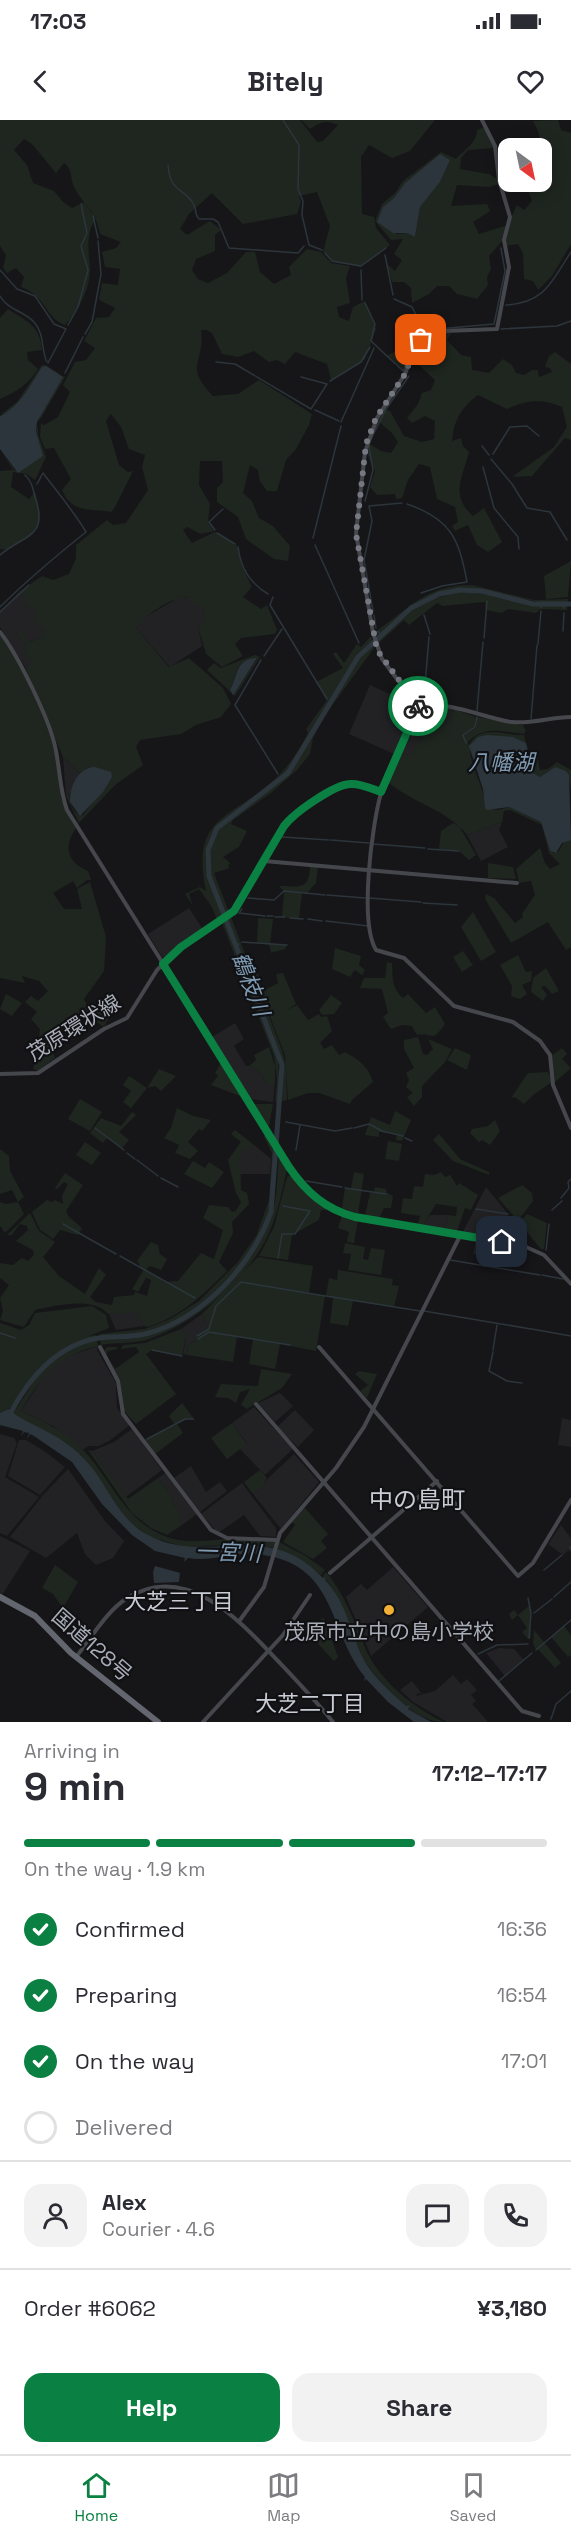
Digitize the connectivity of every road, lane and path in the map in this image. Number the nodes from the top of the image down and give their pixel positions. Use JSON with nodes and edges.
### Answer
{"nodes":[{"id":1,"x":482,"y":120,"type":"edge"},
{"id":2,"x":0,"y":632,"type":"edge"},
{"id":3,"x":421,"y":711,"type":"junction"},
{"id":4,"x":571,"y":717,"type":"edge"},
{"id":5,"x":381,"y":792,"type":"junction"},
{"id":6,"x":264,"y":861,"type":"junction"},
{"id":7,"x":369,"y":870,"type":"junction"},
{"id":8,"x":518,"y":883,"type":"dead end"},
{"id":9,"x":163,"y":964,"type":"junction"},
{"id":10,"x":0,"y":1074,"type":"edge"},
{"id":11,"x":571,"y":1128,"type":"edge"},
{"id":12,"x":461,"y":1234,"type":"junction"},
{"id":13,"x":571,"y":1284,"type":"edge"},
{"id":14,"x":100,"y":1347,"type":"dead end"},
{"id":15,"x":319,"y":1347,"type":"dead end"},
{"id":16,"x":256,"y":1404,"type":"dead end"},
{"id":17,"x":374,"y":1409,"type":"junction"},
{"id":18,"x":323,"y":1481,"type":"junction"},
{"id":19,"x":437,"y":1481,"type":"junction"},
{"id":20,"x":571,"y":1500,"type":"edge"},
{"id":21,"x":372,"y":1537,"type":"junction"},
{"id":22,"x":277,"y":1542,"type":"junction"},
{"id":23,"x":330,"y":1573,"type":"dead end"},
{"id":24,"x":310,"y":1595,"type":"dead end"},
{"id":25,"x":0,"y":1597,"type":"edge"},
{"id":26,"x":240,"y":1620,"type":"junction"},
{"id":27,"x":269,"y":1651,"type":"junction"},
{"id":28,"x":76,"y":1657,"type":"junction"},
{"id":29,"x":538,"y":1716,"type":"dead end"},
{"id":30,"x":158,"y":1722,"type":"edge"},
{"id":31,"x":203,"y":1722,"type":"edge"},
{"id":32,"x":333,"y":1722,"type":"edge"}],
"edges":[{"from":1,"to":3,"type":"street"},
{"from":2,"to":9,"type":"street"},
{"from":3,"to":4,"type":"street"},
{"from":3,"to":5,"type":"street"},
{"from":5,"to":6,"type":"street"},
{"from":5,"to":7,"type":"street"},
{"from":6,"to":7,"type":"street"},
{"from":6,"to":9,"type":"street","name":"茂原環状線"},
{"from":7,"to":8,"type":"street"},
{"from":7,"to":11,"type":"street"},
{"from":9,"to":10,"type":"street","name":"茂原環状線"},
{"from":9,"to":12,"type":"street"},
{"from":12,"to":13,"type":"street"},
{"from":12,"to":17,"type":"street"},
{"from":14,"to":22,"type":"street"},
{"from":15,"to":17,"type":"street"},
{"from":16,"to":18,"type":"street"},
{"from":17,"to":18,"type":"street"},
{"from":17,"to":19,"type":"street"},
{"from":18,"to":21,"type":"street"},
{"from":18,"to":22,"type":"street"},
{"from":19,"to":20,"type":"street"},
{"from":19,"to":21,"type":"street"},
{"from":21,"to":23,"type":"street"},
{"from":21,"to":29,"type":"street"},
{"from":22,"to":26,"type":"street"},
{"from":24,"to":27,"type":"street"},
{"from":25,"to":28,"type":"highway","name":"国道128号"},
{"from":26,"to":27,"type":"street"},
{"from":26,"to":28,"type":"street"},
{"from":27,"to":31,"type":"street"},
{"from":27,"to":32,"type":"street"},
{"from":28,"to":30,"type":"highway","name":"国道128号"}]}
